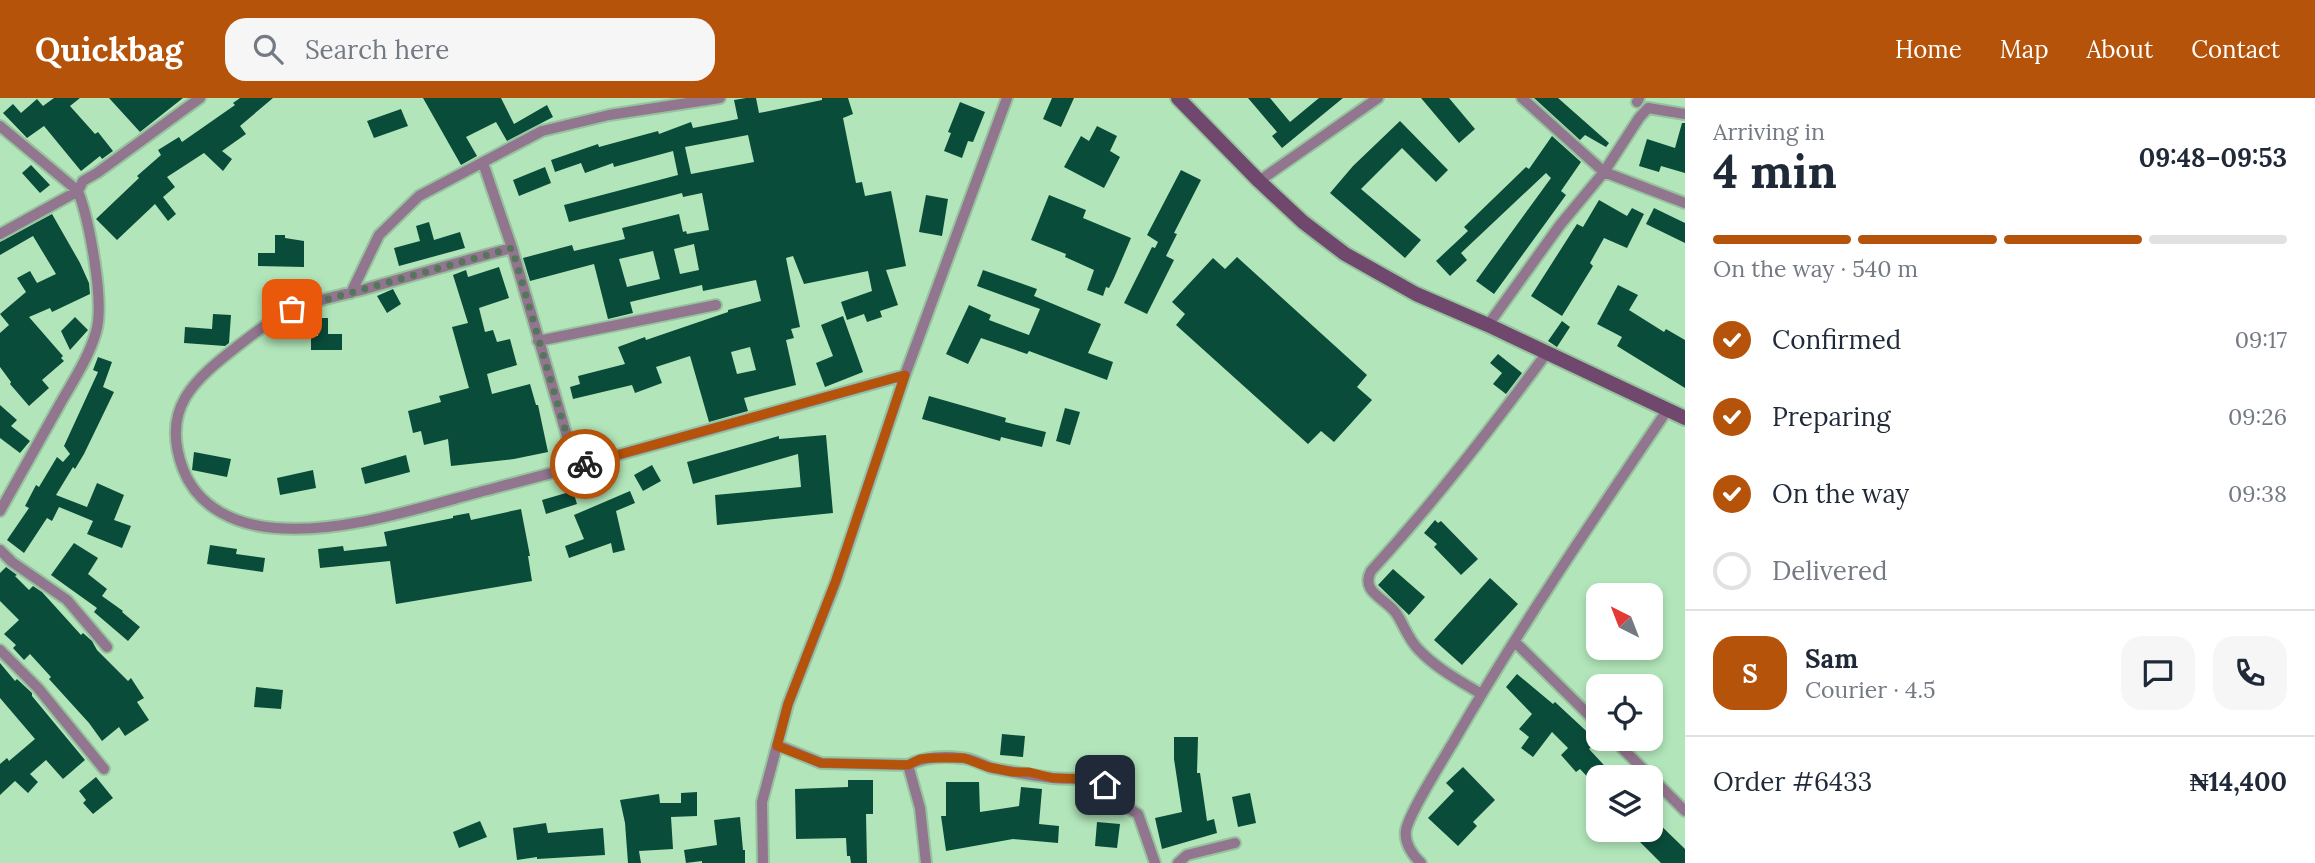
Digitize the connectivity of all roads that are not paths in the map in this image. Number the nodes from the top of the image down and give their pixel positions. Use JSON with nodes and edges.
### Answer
{"nodes":[{"id":1,"x":200,"y":98,"type":"edge"},
{"id":2,"x":720,"y":98,"type":"edge"},
{"id":3,"x":1007,"y":98,"type":"edge"},
{"id":4,"x":1178,"y":98,"type":"edge"},
{"id":5,"x":1378,"y":98,"type":"edge"},
{"id":6,"x":1522,"y":98,"type":"edge"},
{"id":7,"x":1685,"y":114,"type":"edge"},
{"id":8,"x":0,"y":126,"type":"edge"},
{"id":9,"x":484,"y":163,"type":"junction"},
{"id":10,"x":1604,"y":172,"type":"junction"},
{"id":11,"x":1259,"y":181,"type":"junction"},
{"id":12,"x":78,"y":191,"type":"junction"},
{"id":13,"x":1685,"y":203,"type":"edge"},
{"id":14,"x":0,"y":234,"type":"edge"},
{"id":15,"x":512,"y":248,"type":"junction"},
{"id":16,"x":351,"y":293,"type":"junction"},
{"id":17,"x":716,"y":305,"type":"dead end"},
{"id":18,"x":1488,"y":325,"type":"junction"},
{"id":19,"x":538,"y":341,"type":"junction"},
{"id":20,"x":1545,"y":354,"type":"junction"},
{"id":21,"x":905,"y":375,"type":"junction"},
{"id":22,"x":1668,"y":409,"type":"junction"},
{"id":23,"x":1685,"y":418,"type":"edge"},
{"id":24,"x":576,"y":467,"type":"junction"},
{"id":25,"x":0,"y":510,"type":"edge"},
{"id":26,"x":0,"y":550,"type":"edge"},
{"id":27,"x":1515,"y":642,"type":"junction"},
{"id":28,"x":107,"y":648,"type":"dead end"},
{"id":29,"x":0,"y":650,"type":"edge"},
{"id":30,"x":1481,"y":694,"type":"junction"},
{"id":31,"x":1586,"y":712,"type":"edge"},
{"id":32,"x":777,"y":746,"type":"junction"},
{"id":33,"x":1625,"y":751,"type":"edge"},
{"id":34,"x":908,"y":765,"type":"junction"},
{"id":35,"x":104,"y":769,"type":"dead end"},
{"id":36,"x":1685,"y":811,"type":"edge"},
{"id":37,"x":1235,"y":843,"type":"dead end"},
{"id":38,"x":763,"y":863,"type":"edge"},
{"id":39,"x":926,"y":863,"type":"edge"},
{"id":40,"x":1155,"y":863,"type":"edge"},
{"id":41,"x":1178,"y":863,"type":"edge"},
{"id":42,"x":1421,"y":863,"type":"edge"}],
"edges":[{"from":1,"to":12,"type":"street"},
{"from":2,"to":9,"type":"street"},
{"from":3,"to":21,"type":"street"},
{"from":4,"to":11,"type":"street"},
{"from":5,"to":11,"type":"street"},
{"from":6,"to":10,"type":"street"},
{"from":7,"to":10,"type":"street"},
{"from":8,"to":12,"type":"street"},
{"from":9,"to":15,"type":"street"},
{"from":9,"to":16,"type":"street"},
{"from":10,"to":13,"type":"street"},
{"from":10,"to":18,"type":"street"},
{"from":11,"to":18,"type":"street"},
{"from":12,"to":14,"type":"street"},
{"from":12,"to":25,"type":"street"},
{"from":15,"to":16,"type":"street"},
{"from":15,"to":19,"type":"street"},
{"from":16,"to":24,"type":"street"},
{"from":17,"to":19,"type":"street"},
{"from":18,"to":20,"type":"street"},
{"from":19,"to":24,"type":"street"},
{"from":20,"to":22,"type":"street"},
{"from":20,"to":30,"type":"street"},
{"from":21,"to":24,"type":"street"},
{"from":21,"to":32,"type":"street"},
{"from":22,"to":23,"type":"street"},
{"from":22,"to":27,"type":"street"},
{"from":26,"to":28,"type":"street"},
{"from":27,"to":30,"type":"street"},
{"from":27,"to":31,"type":"street"},
{"from":29,"to":35,"type":"street"},
{"from":30,"to":42,"type":"street"},
{"from":32,"to":34,"type":"street"},
{"from":32,"to":38,"type":"street"},
{"from":33,"to":36,"type":"street"},
{"from":34,"to":39,"type":"street"},
{"from":34,"to":40,"type":"street"},
{"from":37,"to":41,"type":"street"}]}
